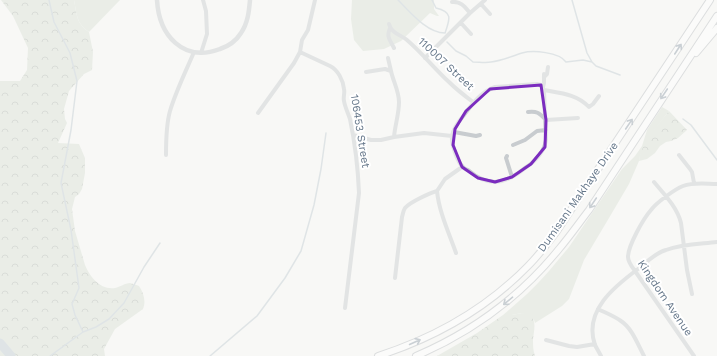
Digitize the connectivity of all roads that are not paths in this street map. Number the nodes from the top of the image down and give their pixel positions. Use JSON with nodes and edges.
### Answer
{"nodes":[{"id":1,"x":157,"y":0,"type":"edge"},
{"id":2,"x":203,"y":0,"type":"edge"},
{"id":3,"x":250,"y":0,"type":"edge"},
{"id":4,"x":315,"y":0,"type":"edge"},
{"id":5,"x":486,"y":0,"type":"edge"},
{"id":6,"x":710,"y":0,"type":"edge"},
{"id":7,"x":452,"y":2,"type":"dead end"},
{"id":8,"x":481,"y":4,"type":"junction"},
{"id":9,"x":470,"y":14,"type":"junction"},
{"id":10,"x":490,"y":14,"type":"dead end"},
{"id":11,"x":717,"y":16,"type":"edge"},
{"id":12,"x":461,"y":23,"type":"junction"},
{"id":13,"x":717,"y":28,"type":"edge"},
{"id":14,"x":471,"y":34,"type":"dead end"},
{"id":15,"x":394,"y":48,"type":"dead end"},
{"id":16,"x":194,"y":52,"type":"junction"},
{"id":17,"x":300,"y":52,"type":"junction"},
{"id":18,"x":201,"y":53,"type":"junction"},
{"id":19,"x":388,"y":58,"type":"dead end"},
{"id":20,"x":425,"y":58,"type":"junction"},
{"id":21,"x":548,"y":67,"type":"dead end"},
{"id":22,"x":391,"y":71,"type":"junction"},
{"id":23,"x":366,"y":72,"type":"dead end"},
{"id":24,"x":676,"y":76,"type":"junction"},
{"id":25,"x":543,"y":88,"type":"junction"},
{"id":26,"x":599,"y":96,"type":"dead end"},
{"id":27,"x":473,"y":102,"type":"junction"},
{"id":28,"x":528,"y":112,"type":"dead end"},
{"id":29,"x":258,"y":113,"type":"dead end"},
{"id":30,"x":578,"y":118,"type":"dead end"},
{"id":31,"x":546,"y":120,"type":"junction"},
{"id":32,"x":546,"y":130,"type":"junction"},
{"id":33,"x":453,"y":134,"type":"junction"},
{"id":34,"x":353,"y":135,"type":"junction"},
{"id":35,"x":480,"y":135,"type":"dead end"},
{"id":36,"x":394,"y":137,"type":"junction"},
{"id":37,"x":513,"y":144,"type":"dead end"},
{"id":38,"x":166,"y":155,"type":"dead end"},
{"id":39,"x":679,"y":155,"type":"dead end"},
{"id":40,"x":507,"y":156,"type":"dead end"},
{"id":41,"x":462,"y":167,"type":"junction"},
{"id":42,"x":512,"y":177,"type":"junction"},
{"id":43,"x":654,"y":182,"type":"dead end"},
{"id":44,"x":694,"y":183,"type":"junction"},
{"id":45,"x":717,"y":184,"type":"edge"},
{"id":46,"x":437,"y":191,"type":"junction"},
{"id":47,"x":667,"y":197,"type":"junction"},
{"id":48,"x":717,"y":242,"type":"edge"},
{"id":49,"x":684,"y":246,"type":"junction"},
{"id":50,"x":456,"y":253,"type":"dead end"},
{"id":51,"x":635,"y":271,"type":"junction"},
{"id":52,"x":395,"y":278,"type":"dead end"},
{"id":53,"x":692,"y":294,"type":"dead end"},
{"id":54,"x":345,"y":308,"type":"dead end"},
{"id":55,"x":598,"y":309,"type":"junction"},
{"id":56,"x":546,"y":340,"type":"dead end"},
{"id":57,"x":595,"y":344,"type":"junction"},
{"id":58,"x":378,"y":356,"type":"edge"},
{"id":59,"x":416,"y":356,"type":"edge"},
{"id":60,"x":601,"y":356,"type":"edge"},
{"id":61,"x":644,"y":356,"type":"edge"},
{"id":62,"x":694,"y":356,"type":"edge"}],
"edges":[{"from":1,"to":16,"type":"street"},
{"from":2,"to":18,"type":"street"},
{"from":3,"to":18,"type":"street"},
{"from":4,"to":17,"type":"street"},
{"from":5,"to":8,"type":"street"},
{"from":58,"to":6,"type":"main road","name":"Dumisani Makhaye Drive","one_way":true},
{"from":7,"to":9,"type":"street"},
{"from":8,"to":9,"type":"street"},
{"from":8,"to":10,"type":"street"},
{"from":9,"to":12,"type":"street"},
{"from":11,"to":24,"type":"main road","name":"Dumisani Makhaye Drive"},
{"from":12,"to":14,"type":"street"},
{"from":12,"to":20,"type":"street"},
{"from":13,"to":24,"type":"main road"},
{"from":15,"to":20,"type":"street","name":"110007 Street"},
{"from":16,"to":18,"type":"street"},
{"from":16,"to":38,"type":"street"},
{"from":17,"to":29,"type":"street"},
{"from":17,"to":34,"type":"street","name":"106453 Street"},
{"from":19,"to":22,"type":"street"},
{"from":20,"to":27,"type":"street","name":"110007 Street"},
{"from":21,"to":25,"type":"street"},
{"from":22,"to":23,"type":"street"},
{"from":22,"to":36,"type":"street"},
{"from":24,"to":59,"type":"main road","name":"Dumisani Makhaye Drive","one_way":true},
{"from":25,"to":26,"type":"street"},
{"from":25,"to":27,"type":"street"},
{"from":25,"to":31,"type":"street"},
{"from":27,"to":33,"type":"street"},
{"from":28,"to":31,"type":"street"},
{"from":30,"to":31,"type":"street"},
{"from":31,"to":32,"type":"street"},
{"from":32,"to":37,"type":"street"},
{"from":32,"to":42,"type":"street"},
{"from":33,"to":35,"type":"street"},
{"from":33,"to":36,"type":"street"},
{"from":33,"to":41,"type":"street"},
{"from":34,"to":36,"type":"street"},
{"from":34,"to":54,"type":"street","name":"106453 Street"},
{"from":39,"to":44,"type":"street"},
{"from":40,"to":42,"type":"street"},
{"from":41,"to":42,"type":"street"},
{"from":41,"to":46,"type":"street"},
{"from":43,"to":47,"type":"street"},
{"from":44,"to":45,"type":"street","name":"Kingdom Avenue"},
{"from":44,"to":47,"type":"street","name":"Kingdom Avenue"},
{"from":46,"to":50,"type":"street"},
{"from":46,"to":52,"type":"street"},
{"from":47,"to":49,"type":"street"},
{"from":47,"to":51,"type":"street","name":"Kingdom Avenue"},
{"from":48,"to":49,"type":"street"},
{"from":49,"to":51,"type":"street"},
{"from":49,"to":53,"type":"street"},
{"from":51,"to":55,"type":"street"},
{"from":51,"to":62,"type":"street","name":"Kingdom Avenue"},
{"from":55,"to":57,"type":"street"},
{"from":55,"to":61,"type":"street"},
{"from":56,"to":57,"type":"street"},
{"from":57,"to":60,"type":"street"}]}
